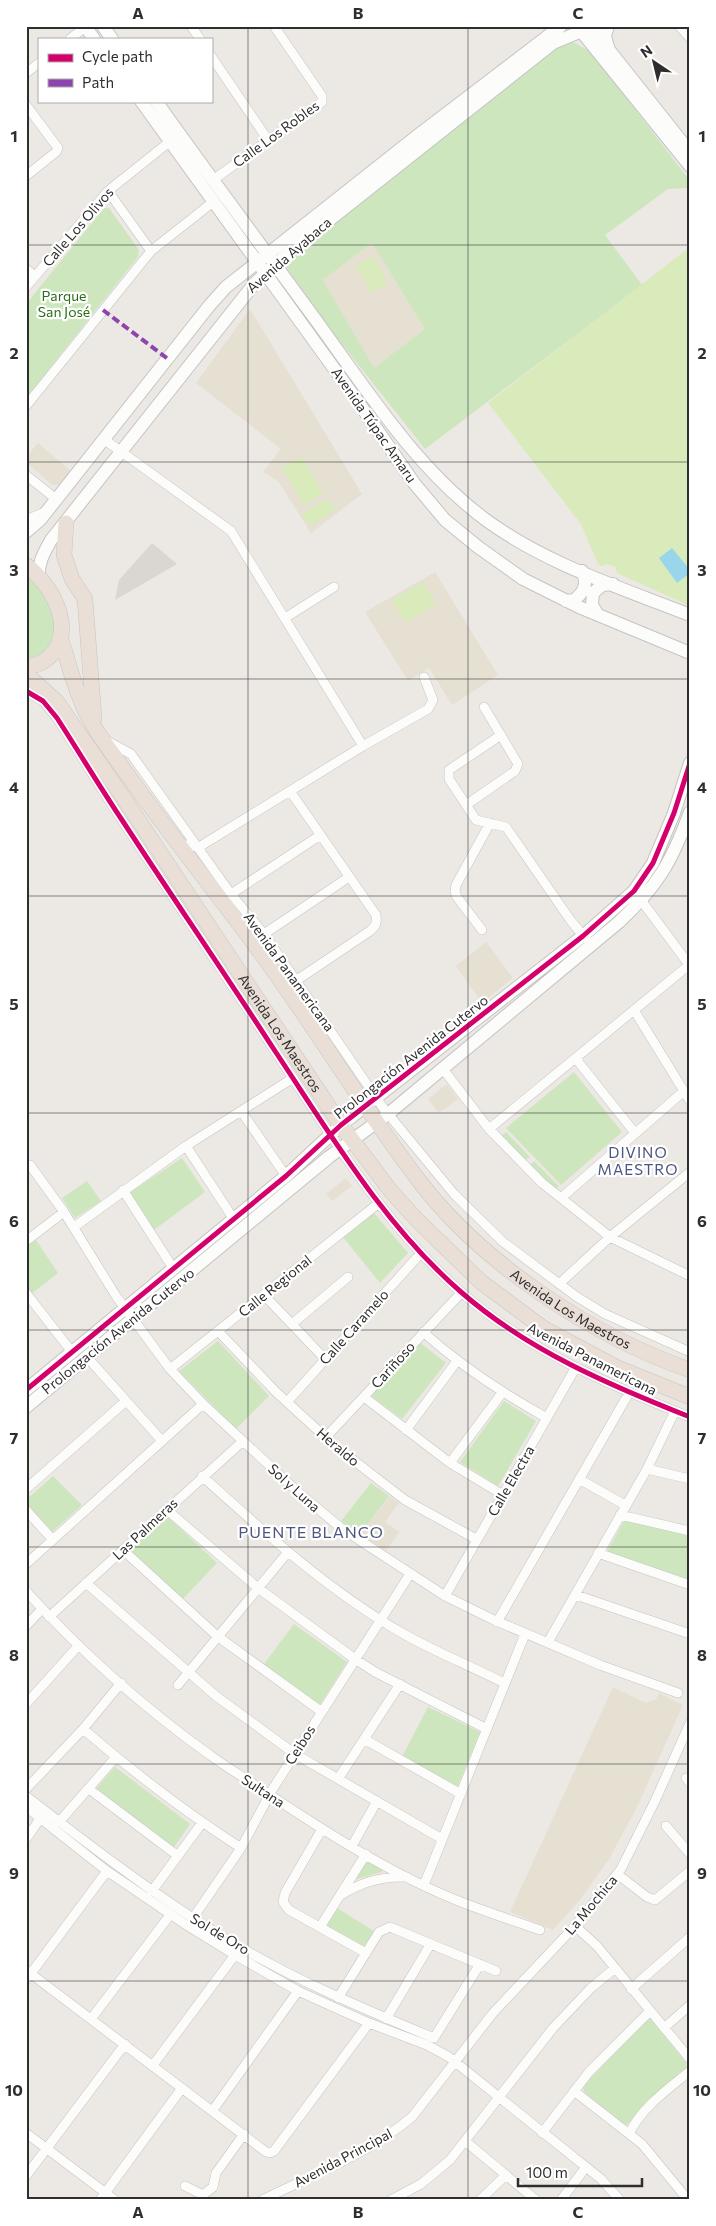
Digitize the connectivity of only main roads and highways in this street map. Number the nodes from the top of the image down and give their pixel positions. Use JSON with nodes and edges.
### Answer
{"nodes":[{"id":1,"x":66,"y":522,"type":"road end"},
{"id":2,"x":26,"y":565,"type":"edge"},
{"id":3,"x":60,"y":637,"type":"junction"},
{"id":4,"x":26,"y":667,"type":"edge"},
{"id":5,"x":26,"y":674,"type":"edge"},
{"id":6,"x":102,"y":738,"type":"junction"},
{"id":7,"x":193,"y":927,"type":"road end"},
{"id":8,"x":216,"y":937,"type":"junction"},
{"id":9,"x":690,"y":1370,"type":"edge"},
{"id":10,"x":690,"y":1397,"type":"edge"}],
"edges":[{"from":1,"to":6,"type":"highway"},
{"from":2,"to":3,"type":"highway","name":"Avenida Los Maestros"},
{"from":3,"to":4,"type":"highway"},
{"from":3,"to":6,"type":"highway","name":"Avenida Los Maestros"},
{"from":5,"to":8,"type":"highway","name":"Avenida Los Maestros"},
{"from":6,"to":9,"type":"highway","name":"Avenida Los Maestros"},
{"from":7,"to":8,"type":"highway"},
{"from":8,"to":10,"type":"highway","name":"Avenida Los Maestros"}]}
